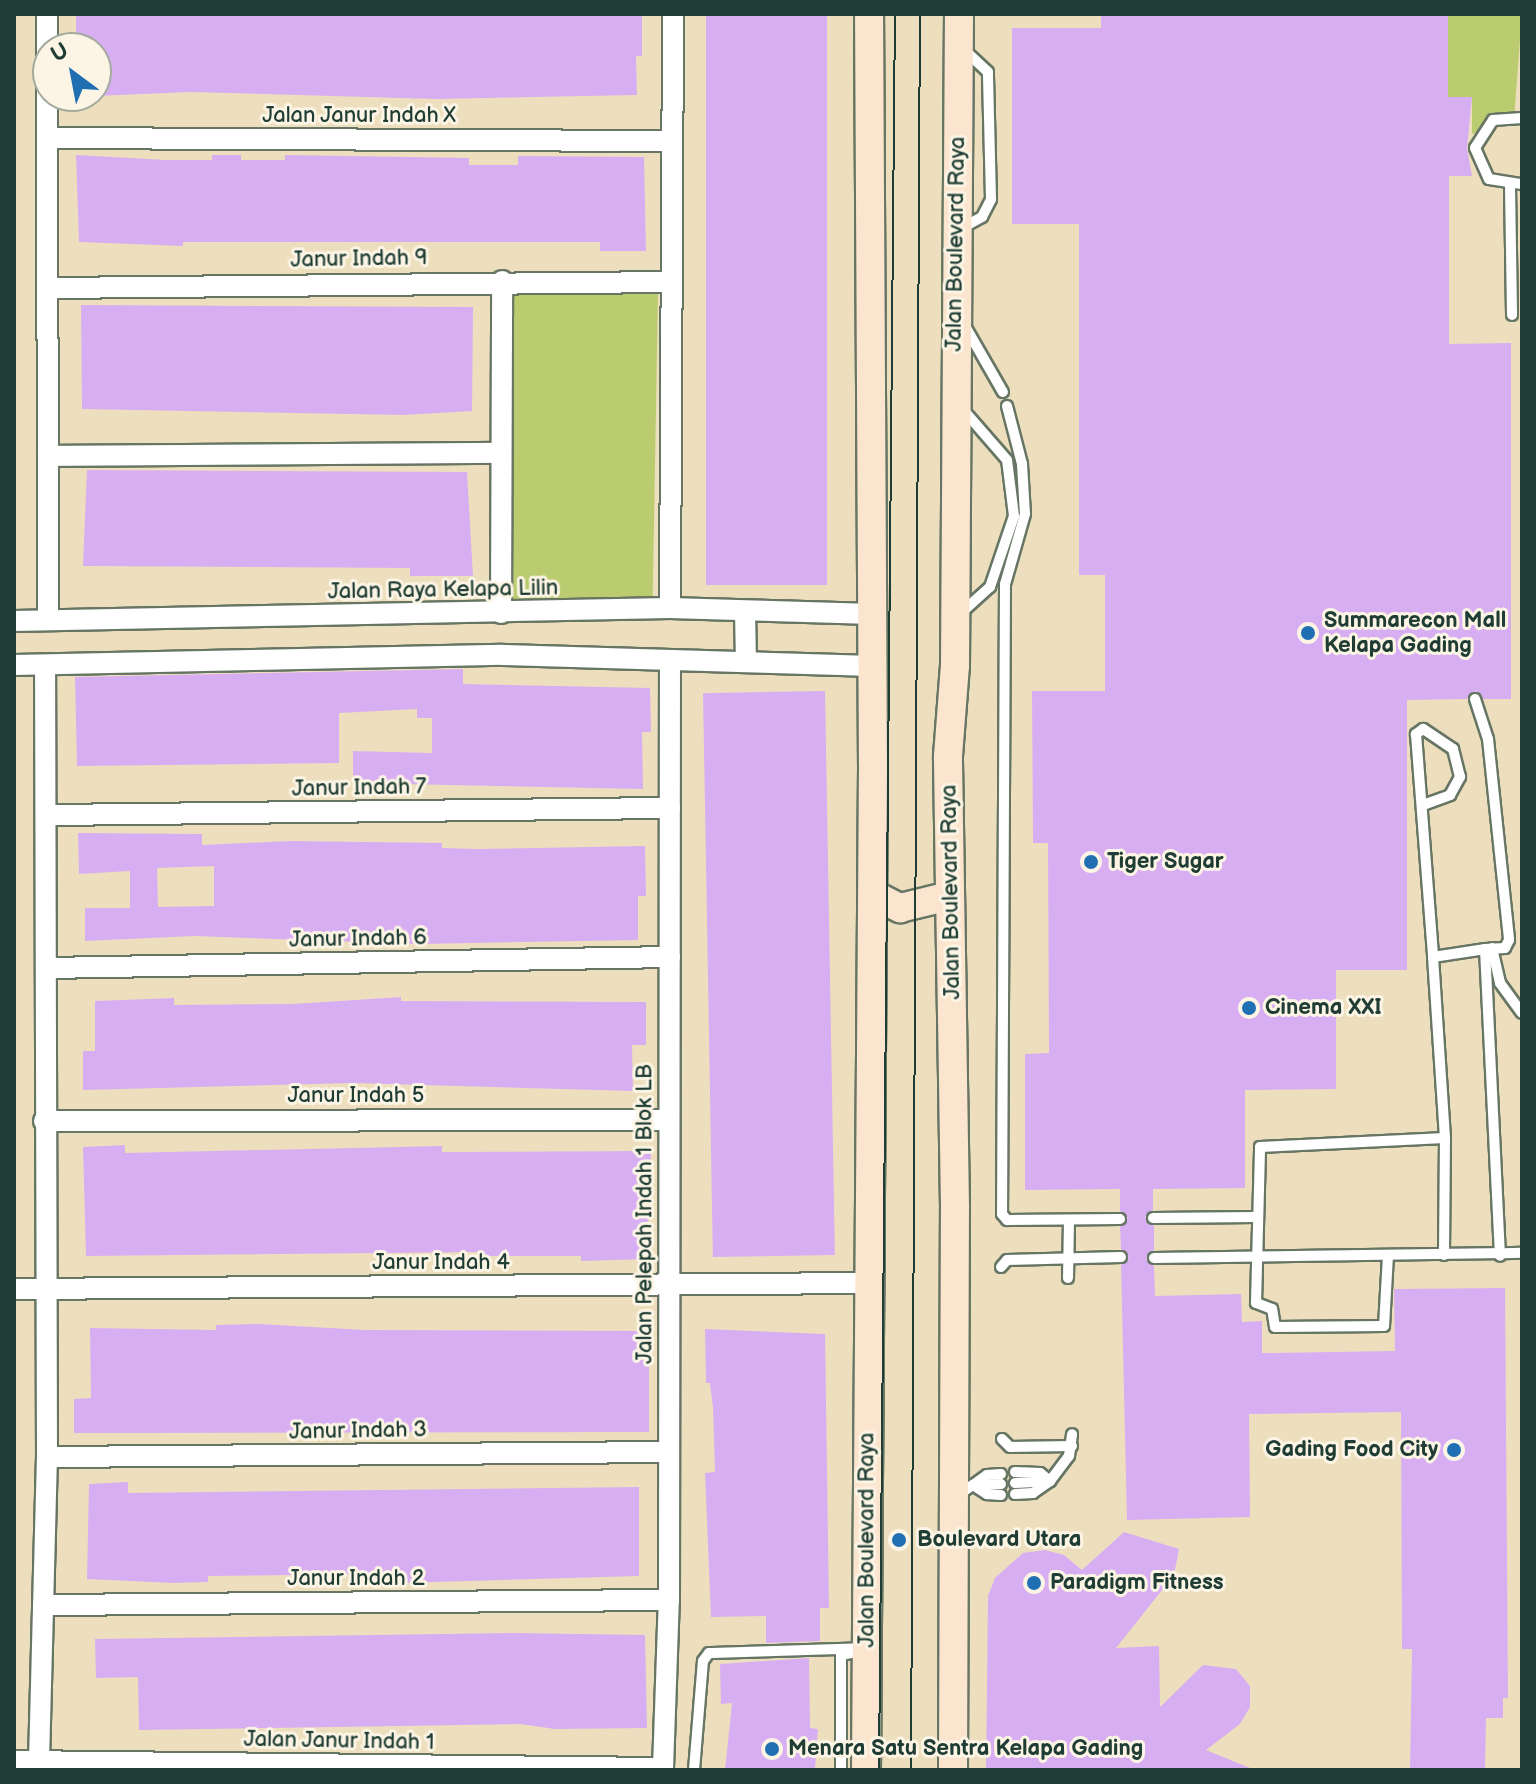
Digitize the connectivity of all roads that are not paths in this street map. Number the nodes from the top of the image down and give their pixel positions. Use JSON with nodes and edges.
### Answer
{"nodes":[{"id":1,"x":47,"y":14,"type":"edge"},
{"id":2,"x":673,"y":14,"type":"edge"},
{"id":3,"x":869,"y":14,"type":"edge"},
{"id":4,"x":959,"y":14,"type":"edge"},
{"id":5,"x":1522,"y":118,"type":"edge"},
{"id":6,"x":47,"y":138,"type":"junction"},
{"id":7,"x":671,"y":141,"type":"junction"},
{"id":8,"x":1516,"y":185,"type":"edge"},
{"id":9,"x":502,"y":281,"type":"junction"},
{"id":10,"x":671,"y":282,"type":"junction"},
{"id":11,"x":48,"y":288,"type":"junction"},
{"id":12,"x":955,"y":311,"type":"junction"},
{"id":13,"x":1512,"y":315,"type":"dead end"},
{"id":14,"x":1003,"y":392,"type":"dead end"},
{"id":15,"x":954,"y":400,"type":"junction"},
{"id":16,"x":1007,"y":406,"type":"dead end"},
{"id":17,"x":501,"y":453,"type":"junction"},
{"id":18,"x":48,"y":456,"type":"junction"},
{"id":19,"x":1005,"y":584,"type":"junction"},
{"id":20,"x":990,"y":587,"type":"junction"},
{"id":21,"x":670,"y":608,"type":"junction"},
{"id":22,"x":745,"y":611,"type":"junction"},
{"id":23,"x":501,"y":613,"type":"junction"},
{"id":24,"x":873,"y":614,"type":"junction"},
{"id":25,"x":954,"y":619,"type":"junction"},
{"id":26,"x":48,"y":620,"type":"junction"},
{"id":27,"x":14,"y":621,"type":"edge"},
{"id":28,"x":670,"y":660,"type":"junction"},
{"id":29,"x":746,"y":662,"type":"junction"},
{"id":30,"x":14,"y":665,"type":"edge"},
{"id":31,"x":45,"y":665,"type":"junction"},
{"id":32,"x":873,"y":666,"type":"junction"},
{"id":33,"x":1475,"y":699,"type":"dead end"},
{"id":34,"x":948,"y":756,"type":"junction"},
{"id":35,"x":1423,"y":805,"type":"junction"},
{"id":36,"x":670,"y":808,"type":"junction"},
{"id":37,"x":49,"y":815,"type":"junction"},
{"id":38,"x":945,"y":897,"type":"junction"},
{"id":39,"x":873,"y":909,"type":"junction"},
{"id":40,"x":952,"y":927,"type":"junction"},
{"id":41,"x":1488,"y":949,"type":"junction"},
{"id":42,"x":670,"y":957,"type":"junction"},
{"id":43,"x":1433,"y":957,"type":"junction"},
{"id":44,"x":47,"y":968,"type":"junction"},
{"id":45,"x":1522,"y":1013,"type":"edge"},
{"id":46,"x":669,"y":1120,"type":"junction"},
{"id":47,"x":44,"y":1121,"type":"junction"},
{"id":48,"x":1445,"y":1138,"type":"junction"},
{"id":49,"x":1256,"y":1217,"type":"junction"},
{"id":50,"x":1153,"y":1218,"type":"dead end"},
{"id":51,"x":1120,"y":1219,"type":"dead end"},
{"id":52,"x":1069,"y":1220,"type":"junction"},
{"id":53,"x":1522,"y":1253,"type":"edge"},
{"id":54,"x":1388,"y":1255,"type":"junction"},
{"id":55,"x":1444,"y":1255,"type":"junction"},
{"id":56,"x":1500,"y":1256,"type":"junction"},
{"id":57,"x":1068,"y":1257,"type":"junction"},
{"id":58,"x":1121,"y":1257,"type":"dead end"},
{"id":59,"x":1154,"y":1258,"type":"dead end"},
{"id":60,"x":1255,"y":1258,"type":"junction"},
{"id":61,"x":1001,"y":1267,"type":"dead end"},
{"id":62,"x":1068,"y":1278,"type":"dead end"},
{"id":63,"x":867,"y":1283,"type":"junction"},
{"id":64,"x":669,"y":1286,"type":"junction"},
{"id":65,"x":14,"y":1289,"type":"edge"},
{"id":66,"x":45,"y":1290,"type":"junction"},
{"id":67,"x":1072,"y":1434,"type":"dead end"},
{"id":68,"x":1002,"y":1439,"type":"dead end"},
{"id":69,"x":1072,"y":1446,"type":"junction"},
{"id":70,"x":669,"y":1452,"type":"junction"},
{"id":71,"x":47,"y":1457,"type":"junction"},
{"id":72,"x":1050,"y":1481,"type":"junction"},
{"id":73,"x":1001,"y":1484,"type":"dead end"},
{"id":74,"x":964,"y":1493,"type":"junction"},
{"id":75,"x":669,"y":1600,"type":"junction"},
{"id":76,"x":43,"y":1605,"type":"junction"},
{"id":77,"x":867,"y":1650,"type":"junction"},
{"id":78,"x":14,"y":1761,"type":"edge"},
{"id":79,"x":39,"y":1761,"type":"junction"},
{"id":80,"x":663,"y":1768,"type":"edge"},
{"id":81,"x":694,"y":1770,"type":"edge"},
{"id":82,"x":841,"y":1770,"type":"edge"},
{"id":83,"x":866,"y":1770,"type":"edge"},
{"id":84,"x":953,"y":1770,"type":"edge"}],
"edges":[{"from":1,"to":6,"type":"street"},
{"from":2,"to":7,"type":"street"},
{"from":3,"to":24,"type":"main road","name":"Jalan Boulevard Raya"},
{"from":4,"to":12,"type":"main road","name":"Jalan Boulevard Raya"},
{"from":5,"to":8,"type":"lane"},
{"from":6,"to":7,"type":"street","name":"Jalan Janur Indah X"},
{"from":6,"to":11,"type":"street"},
{"from":7,"to":10,"type":"street"},
{"from":8,"to":13,"type":"lane"},
{"from":9,"to":10,"type":"street","name":"Janur Indah 9"},
{"from":9,"to":11,"type":"street","name":"Janur Indah 9"},
{"from":9,"to":17,"type":"street"},
{"from":10,"to":21,"type":"street"},
{"from":11,"to":18,"type":"street"},
{"from":12,"to":14,"type":"lane"},
{"from":12,"to":15,"type":"main road","name":"Jalan Boulevard Raya"},
{"from":15,"to":20,"type":"lane"},
{"from":15,"to":25,"type":"main road","name":"Jalan Boulevard Raya"},
{"from":16,"to":19,"type":"lane"},
{"from":17,"to":18,"type":"street"},
{"from":17,"to":23,"type":"street"},
{"from":18,"to":26,"type":"street"},
{"from":19,"to":20,"type":"lane"},
{"from":19,"to":52,"type":"lane"},
{"from":20,"to":25,"type":"lane"},
{"from":21,"to":22,"type":"street","name":"Jalan Raya Kelapa Lilin"},
{"from":21,"to":23,"type":"street","name":"Jalan Raya Kelapa Lilin"},
{"from":22,"to":24,"type":"street","name":"Jalan Raya Kelapa Lilin"},
{"from":22,"to":29,"type":"street"},
{"from":23,"to":26,"type":"street","name":"Jalan Raya Kelapa Lilin"},
{"from":24,"to":32,"type":"main road","name":"Jalan Boulevard Raya"},
{"from":25,"to":34,"type":"main road","name":"Jalan Boulevard Raya"},
{"from":26,"to":27,"type":"street","name":"Jalan Raya Kelapa Lilin"},
{"from":28,"to":29,"type":"street"},
{"from":28,"to":31,"type":"street"},
{"from":28,"to":36,"type":"street","name":"Jalan Pelepah Indah 1 Blok LB"},
{"from":29,"to":32,"type":"street"},
{"from":30,"to":31,"type":"street"},
{"from":31,"to":37,"type":"street"},
{"from":32,"to":39,"type":"main road","name":"Jalan Boulevard Raya"},
{"from":33,"to":41,"type":"lane"},
{"from":34,"to":38,"type":"main road"},
{"from":34,"to":40,"type":"main road","name":"Jalan Boulevard Raya"},
{"from":35,"to":35,"type":"lane"},
{"from":35,"to":43,"type":"lane"},
{"from":36,"to":37,"type":"street","name":"Janur Indah 7"},
{"from":36,"to":42,"type":"street","name":"Jalan Pelepah Indah 1 Blok LB"},
{"from":37,"to":44,"type":"street"},
{"from":38,"to":39,"type":"main road"},
{"from":38,"to":40,"type":"main road"},
{"from":39,"to":63,"type":"main road","name":"Jalan Boulevard Raya"},
{"from":40,"to":74,"type":"main road","name":"Jalan Boulevard Raya"},
{"from":41,"to":43,"type":"lane"},
{"from":41,"to":45,"type":"lane"},
{"from":41,"to":56,"type":"lane"},
{"from":42,"to":44,"type":"street","name":"Janur Indah 6"},
{"from":42,"to":46,"type":"street","name":"Jalan Pelepah Indah 1 Blok LB"},
{"from":43,"to":48,"type":"lane"},
{"from":44,"to":47,"type":"street"},
{"from":46,"to":47,"type":"street","name":"Janur Indah 5"},
{"from":46,"to":64,"type":"street","name":"Jalan Pelepah Indah 1 Blok LB"},
{"from":47,"to":66,"type":"street"},
{"from":48,"to":49,"type":"lane"},
{"from":48,"to":55,"type":"lane"},
{"from":49,"to":50,"type":"lane"},
{"from":49,"to":60,"type":"lane"},
{"from":51,"to":52,"type":"lane"},
{"from":52,"to":57,"type":"lane"},
{"from":53,"to":56,"type":"lane"},
{"from":54,"to":55,"type":"lane"},
{"from":54,"to":60,"type":"lane"},
{"from":54,"to":60,"type":"lane"},
{"from":55,"to":56,"type":"lane"},
{"from":57,"to":58,"type":"lane"},
{"from":57,"to":61,"type":"lane"},
{"from":57,"to":62,"type":"lane"},
{"from":59,"to":60,"type":"lane"},
{"from":63,"to":64,"type":"street","name":"Janur Indah 4"},
{"from":63,"to":77,"type":"main road","name":"Jalan Boulevard Raya"},
{"from":64,"to":66,"type":"street","name":"Janur Indah 4"},
{"from":64,"to":70,"type":"street","name":"Jalan Pelepah Indah 1 Blok LB"},
{"from":65,"to":66,"type":"street","name":"Janur Indah 4"},
{"from":66,"to":71,"type":"street"},
{"from":67,"to":69,"type":"lane"},
{"from":68,"to":69,"type":"lane"},
{"from":69,"to":72,"type":"lane"},
{"from":70,"to":71,"type":"street","name":"Janur Indah 3"},
{"from":70,"to":75,"type":"street","name":"Jalan Pelepah Indah 1 Blok LB"},
{"from":71,"to":76,"type":"street"},
{"from":72,"to":72,"type":"lane"},
{"from":73,"to":74,"type":"lane"},
{"from":74,"to":84,"type":"main road","name":"Jalan Boulevard Raya"},
{"from":75,"to":76,"type":"street","name":"Janur Indah 2"},
{"from":75,"to":80,"type":"street","name":"Jalan Pelepah Indah 1 Blok LB"},
{"from":76,"to":79,"type":"street"},
{"from":77,"to":81,"type":"lane"},
{"from":77,"to":82,"type":"lane"},
{"from":77,"to":83,"type":"main road","name":"Jalan Boulevard Raya"},
{"from":78,"to":79,"type":"street","name":"Jalan Janur Indah 1"},
{"from":79,"to":80,"type":"street","name":"Jalan Janur Indah 1"}]}
